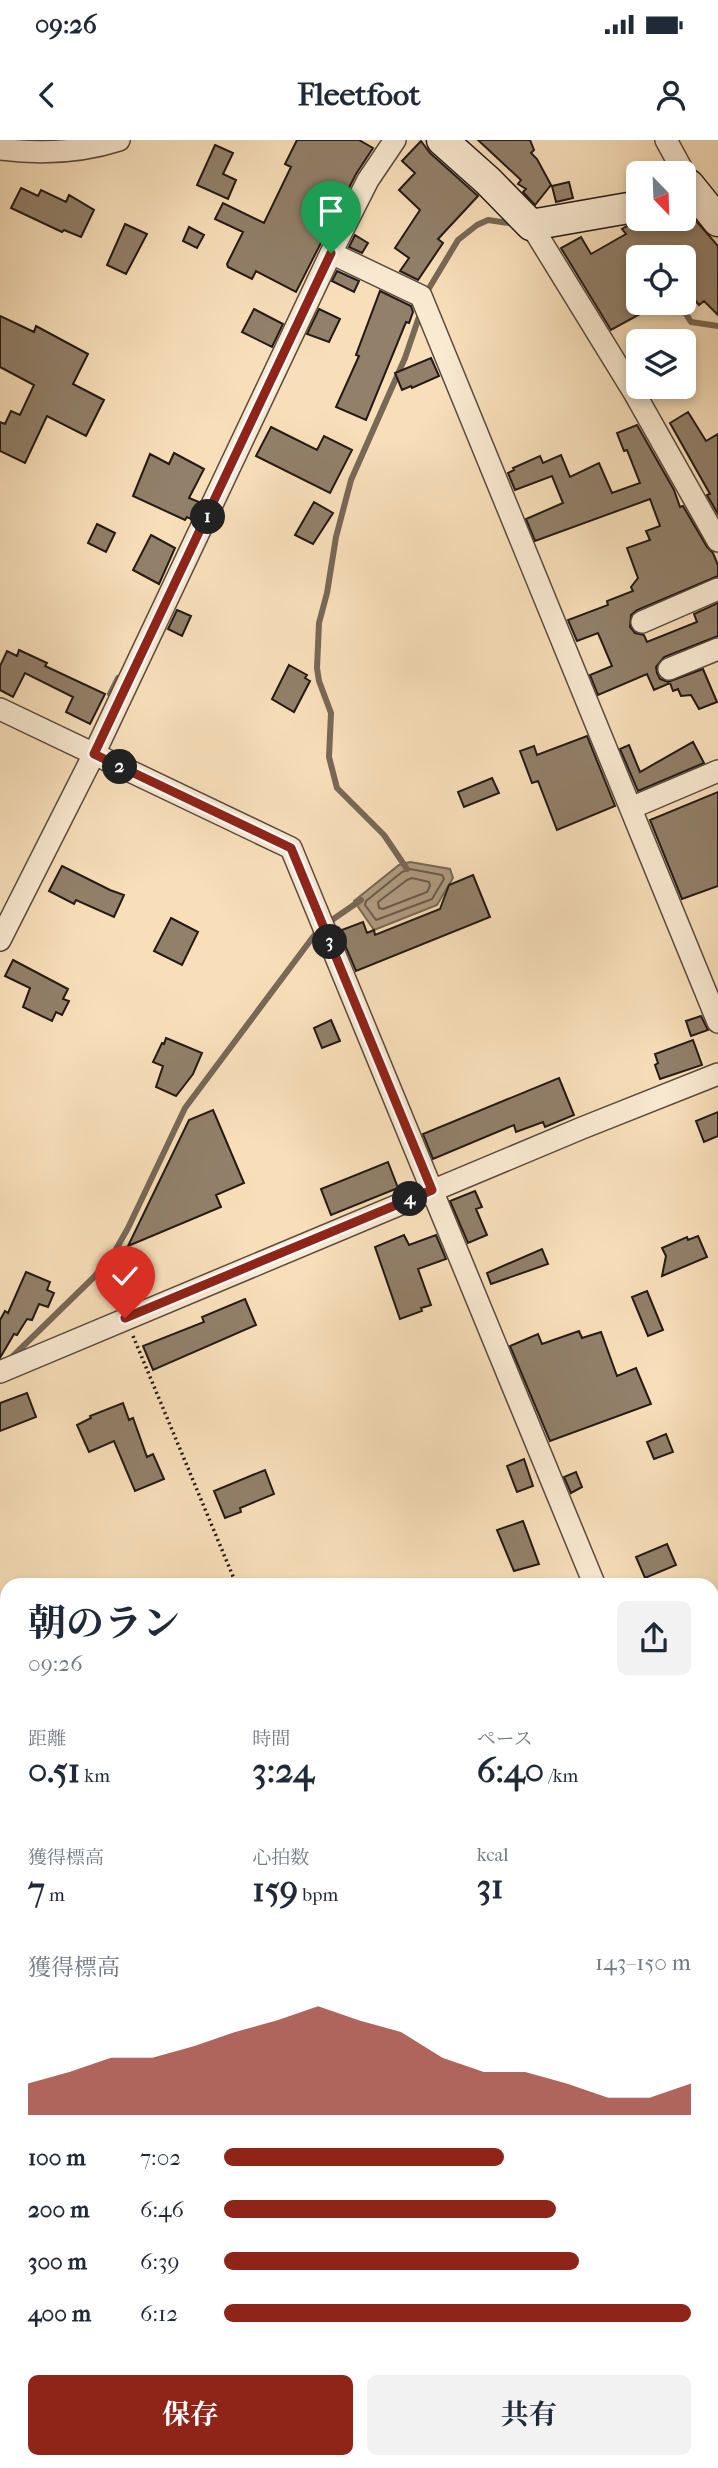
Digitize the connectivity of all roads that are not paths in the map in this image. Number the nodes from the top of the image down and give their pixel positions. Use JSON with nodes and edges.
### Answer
{"nodes":[{"id":1,"x":120,"y":140,"type":"edge"},
{"id":2,"x":395,"y":140,"type":"edge"},
{"id":3,"x":442,"y":140,"type":"edge"},
{"id":4,"x":666,"y":140,"type":"edge"},
{"id":5,"x":3,"y":156,"type":"edge"},
{"id":6,"x":676,"y":161,"type":"edge"},
{"id":7,"x":696,"y":194,"type":"edge"},
{"id":8,"x":626,"y":208,"type":"edge"},
{"id":9,"x":718,"y":221,"type":"edge"},
{"id":10,"x":531,"y":225,"type":"junction"},
{"id":11,"x":331,"y":253,"type":"junction"},
{"id":12,"x":718,"y":541,"type":"edge"},
{"id":13,"x":718,"y":589,"type":"edge"},
{"id":14,"x":642,"y":622,"type":"dead end"},
{"id":15,"x":718,"y":649,"type":"edge"},
{"id":16,"x":668,"y":669,"type":"dead end"},
{"id":17,"x":0,"y":709,"type":"edge"},
{"id":18,"x":94,"y":754,"type":"junction"},
{"id":19,"x":718,"y":771,"type":"edge"},
{"id":20,"x":631,"y":808,"type":"junction"},
{"id":21,"x":0,"y":940,"type":"edge"},
{"id":22,"x":718,"y":1022,"type":"edge"},
{"id":23,"x":718,"y":1074,"type":"edge"},
{"id":24,"x":432,"y":1190,"type":"junction"},
{"id":25,"x":0,"y":1372,"type":"edge"},
{"id":26,"x":592,"y":1578,"type":"edge"}],
"edges":[{"from":1,"to":5,"type":"street"},
{"from":2,"to":11,"type":"street"},
{"from":3,"to":10,"type":"main road"},
{"from":4,"to":6,"type":"street"},
{"from":7,"to":9,"type":"main road"},
{"from":8,"to":10,"type":"main road"},
{"from":10,"to":12,"type":"street"},
{"from":11,"to":18,"type":"street"},
{"from":11,"to":20,"type":"street"},
{"from":13,"to":14,"type":"street"},
{"from":15,"to":16,"type":"street"},
{"from":17,"to":18,"type":"street"},
{"from":18,"to":21,"type":"street"},
{"from":18,"to":24,"type":"street"},
{"from":19,"to":20,"type":"street"},
{"from":20,"to":22,"type":"street"},
{"from":23,"to":24,"type":"street"},
{"from":24,"to":25,"type":"street"},
{"from":24,"to":26,"type":"street"}]}
